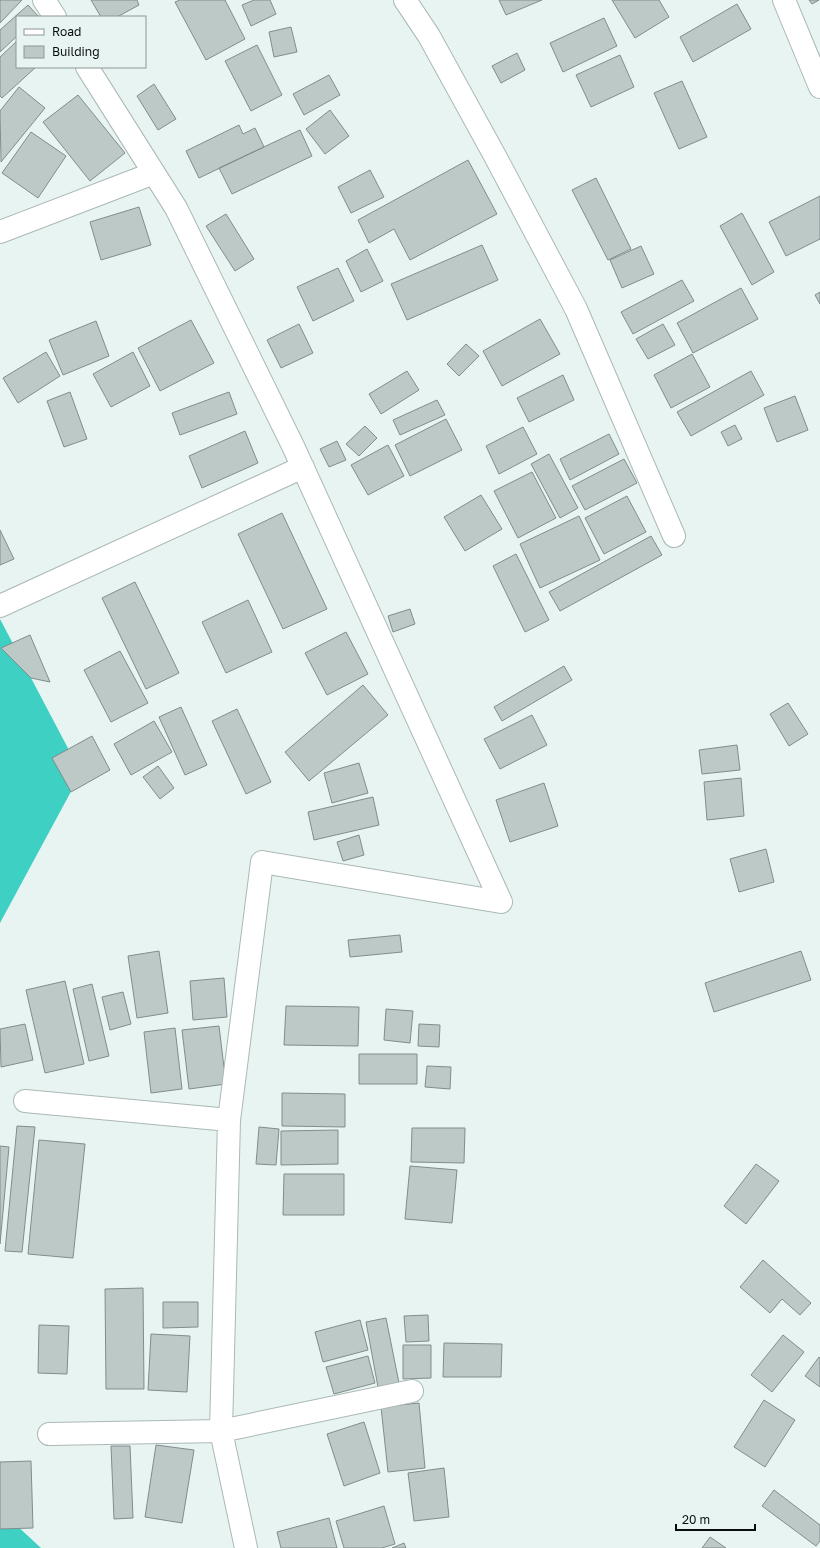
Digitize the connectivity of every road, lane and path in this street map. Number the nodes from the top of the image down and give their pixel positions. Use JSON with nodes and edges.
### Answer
{"nodes":[{"id":1,"x":44,"y":0,"type":"edge"},
{"id":2,"x":405,"y":0,"type":"edge"},
{"id":3,"x":784,"y":0,"type":"edge"},
{"id":4,"x":54,"y":16,"type":"edge"},
{"id":5,"x":87,"y":68,"type":"edge"},
{"id":6,"x":820,"y":87,"type":"edge"},
{"id":7,"x":154,"y":173,"type":"junction"},
{"id":8,"x":0,"y":232,"type":"edge"},
{"id":9,"x":303,"y":468,"type":"junction"},
{"id":10,"x":674,"y":536,"type":"dead end"},
{"id":11,"x":0,"y":606,"type":"edge"},
{"id":12,"x":24,"y":1101,"type":"dead end"},
{"id":13,"x":229,"y":1120,"type":"junction"},
{"id":14,"x":412,"y":1391,"type":"dead end"},
{"id":15,"x":221,"y":1431,"type":"junction"},
{"id":16,"x":49,"y":1434,"type":"dead end"},
{"id":17,"x":246,"y":1548,"type":"edge"}],
"edges":[{"from":1,"to":4,"type":"street"},
{"from":2,"to":10,"type":"street"},
{"from":3,"to":6,"type":"street"},
{"from":5,"to":7,"type":"street"},
{"from":7,"to":8,"type":"street"},
{"from":7,"to":9,"type":"street"},
{"from":9,"to":11,"type":"street"},
{"from":9,"to":13,"type":"street"},
{"from":12,"to":13,"type":"street"},
{"from":13,"to":15,"type":"street"},
{"from":14,"to":15,"type":"street"},
{"from":15,"to":16,"type":"street"},
{"from":15,"to":17,"type":"street"}]}
